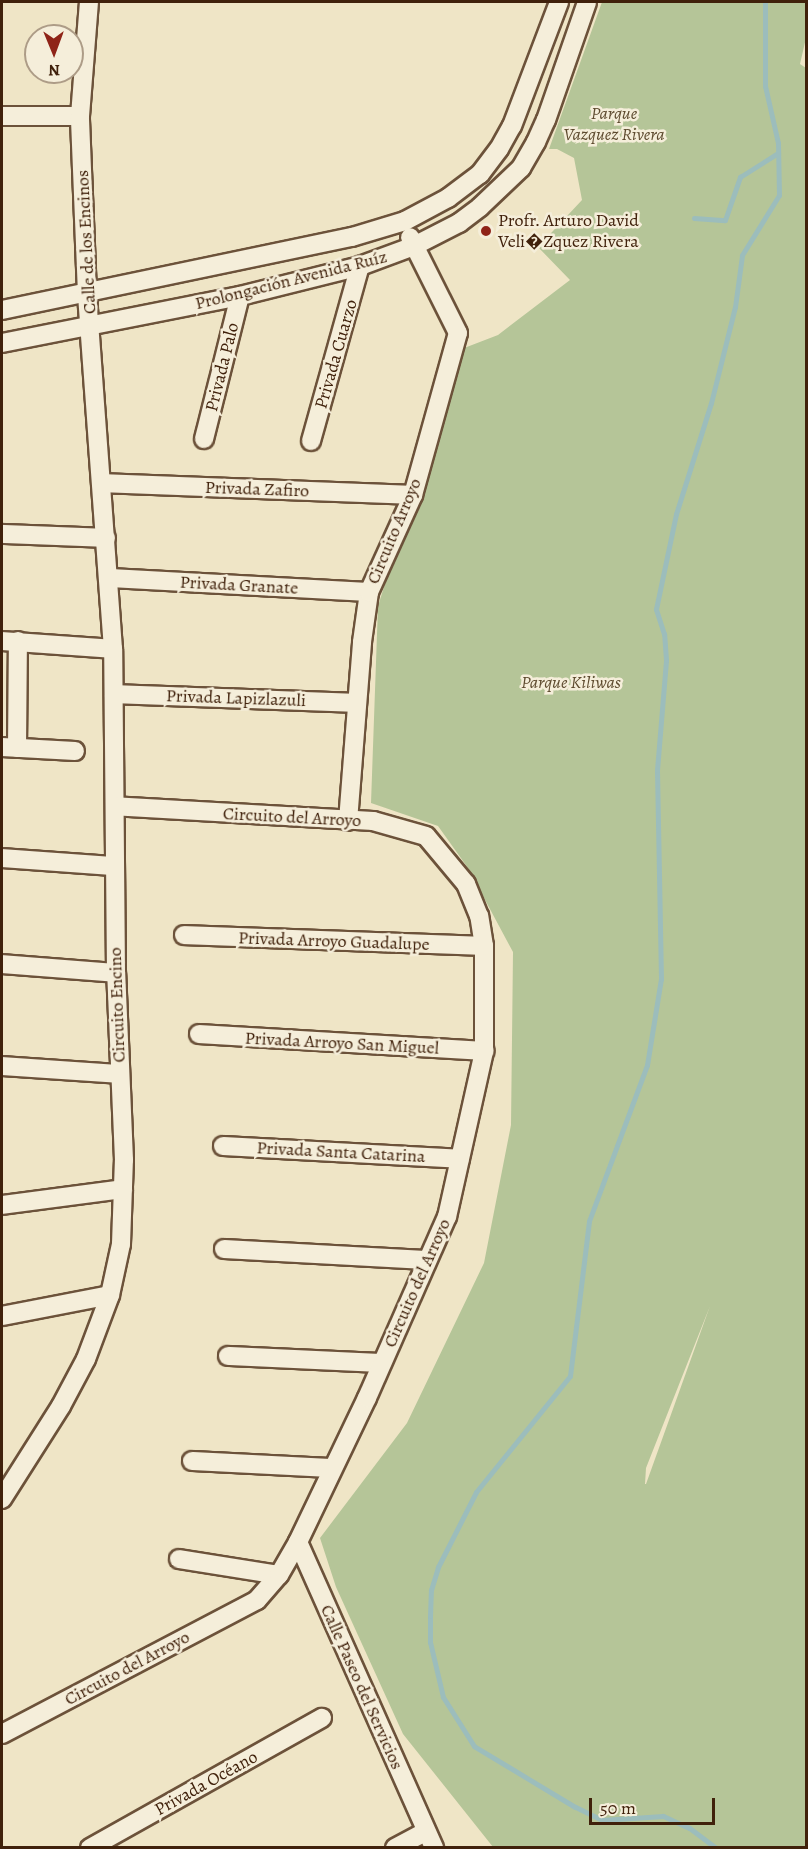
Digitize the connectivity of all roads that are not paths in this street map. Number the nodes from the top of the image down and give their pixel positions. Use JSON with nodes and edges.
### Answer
{"nodes":[{"id":1,"x":89,"y":2,"type":"edge"},
{"id":2,"x":559,"y":2,"type":"edge"},
{"id":3,"x":587,"y":2,"type":"edge"},
{"id":4,"x":2,"y":116,"type":"edge"},
{"id":5,"x":80,"y":116,"type":"junction"},
{"id":6,"x":405,"y":221,"type":"junction"},
{"id":7,"x":414,"y":246,"type":"junction"},
{"id":8,"x":360,"y":266,"type":"junction"},
{"id":9,"x":87,"y":294,"type":"junction"},
{"id":10,"x":240,"y":296,"type":"junction"},
{"id":11,"x":2,"y":310,"type":"edge"},
{"id":12,"x":90,"y":327,"type":"junction"},
{"id":13,"x":2,"y":344,"type":"edge"},
{"id":14,"x":204,"y":438,"type":"dead end"},
{"id":15,"x":311,"y":441,"type":"dead end"},
{"id":16,"x":102,"y":483,"type":"junction"},
{"id":17,"x":413,"y":495,"type":"junction"},
{"id":18,"x":2,"y":534,"type":"edge"},
{"id":19,"x":106,"y":538,"type":"junction"},
{"id":20,"x":110,"y":578,"type":"junction"},
{"id":21,"x":369,"y":592,"type":"junction"},
{"id":22,"x":10,"y":641,"type":"edge"},
{"id":23,"x":113,"y":649,"type":"junction"},
{"id":24,"x":114,"y":694,"type":"junction"},
{"id":25,"x":357,"y":703,"type":"junction"},
{"id":26,"x":9,"y":748,"type":"edge"},
{"id":27,"x":75,"y":751,"type":"dead end"},
{"id":28,"x":115,"y":806,"type":"junction"},
{"id":29,"x":348,"y":820,"type":"junction"},
{"id":30,"x":2,"y":858,"type":"edge"},
{"id":31,"x":114,"y":866,"type":"junction"},
{"id":32,"x":184,"y":935,"type":"dead end"},
{"id":33,"x":484,"y":946,"type":"junction"},
{"id":34,"x":2,"y":964,"type":"edge"},
{"id":35,"x":116,"y":973,"type":"junction"},
{"id":36,"x":199,"y":1034,"type":"dead end"},
{"id":37,"x":484,"y":1051,"type":"junction"},
{"id":38,"x":2,"y":1066,"type":"edge"},
{"id":39,"x":120,"y":1074,"type":"junction"},
{"id":40,"x":223,"y":1146,"type":"dead end"},
{"id":41,"x":460,"y":1159,"type":"junction"},
{"id":42,"x":123,"y":1189,"type":"junction"},
{"id":43,"x":2,"y":1205,"type":"edge"},
{"id":44,"x":224,"y":1249,"type":"dead end"},
{"id":45,"x":426,"y":1260,"type":"junction"},
{"id":46,"x":110,"y":1295,"type":"junction"},
{"id":47,"x":2,"y":1316,"type":"edge"},
{"id":48,"x":228,"y":1356,"type":"dead end"},
{"id":49,"x":382,"y":1363,"type":"junction"},
{"id":50,"x":192,"y":1461,"type":"dead end"},
{"id":51,"x":331,"y":1468,"type":"junction"},
{"id":52,"x":2,"y":1499,"type":"edge"},
{"id":53,"x":298,"y":1542,"type":"junction"},
{"id":54,"x":179,"y":1559,"type":"dead end"},
{"id":55,"x":279,"y":1575,"type":"junction"},
{"id":56,"x":322,"y":1718,"type":"dead end"},
{"id":57,"x":2,"y":1734,"type":"edge"},
{"id":58,"x":430,"y":1840,"type":"edge"},
{"id":59,"x":90,"y":1848,"type":"edge"},
{"id":60,"x":395,"y":1848,"type":"edge"}],
"edges":[{"from":1,"to":5,"type":"street","name":"Calle de los Encinos"},
{"from":2,"to":6,"type":"street","name":"Prolongación Avenida Ruíz"},
{"from":3,"to":7,"type":"street","name":"Prolongación Avenida Ruíz"},
{"from":4,"to":5,"type":"street"},
{"from":5,"to":9,"type":"street","name":"Calle de los Encinos"},
{"from":6,"to":7,"type":"street","name":"Circuito Arroyo"},
{"from":6,"to":9,"type":"street","name":"Prolongación Avenida Ruíz"},
{"from":7,"to":8,"type":"street","name":"Prolongación Avenida Ruíz"},
{"from":7,"to":17,"type":"street","name":"Circuito Arroyo"},
{"from":8,"to":10,"type":"street","name":"Prolongación Avenida Ruíz"},
{"from":8,"to":15,"type":"street","name":"Privada Cuarzo"},
{"from":9,"to":11,"type":"street","name":"Prolongación Avenida Ruíz"},
{"from":9,"to":12,"type":"street","name":"Calle de los Encinos"},
{"from":10,"to":12,"type":"street","name":"Prolongación Avenida Ruíz"},
{"from":10,"to":14,"type":"street","name":"Privada Palo"},
{"from":12,"to":13,"type":"street","name":"Prolongación Avenida Ruíz"},
{"from":12,"to":16,"type":"street","name":"Calle de los Encinos"},
{"from":16,"to":17,"type":"street","name":"Privada Zafiro"},
{"from":16,"to":19,"type":"street","name":"Circuito Encino"},
{"from":17,"to":21,"type":"street","name":"Circuito Arroyo"},
{"from":18,"to":19,"type":"street"},
{"from":19,"to":20,"type":"street","name":"Circuito Encino"},
{"from":20,"to":21,"type":"street","name":"Privada Granate"},
{"from":20,"to":23,"type":"street","name":"Circuito Encino"},
{"from":21,"to":25,"type":"street","name":"Circuito Arroyo"},
{"from":22,"to":23,"type":"street"},
{"from":22,"to":26,"type":"street"},
{"from":23,"to":24,"type":"street","name":"Circuito Encino"},
{"from":24,"to":25,"type":"street","name":"Privada Lapizlazuli"},
{"from":24,"to":28,"type":"street","name":"Circuito Encino"},
{"from":25,"to":29,"type":"street","name":"Circuito Arroyo"},
{"from":26,"to":27,"type":"street"},
{"from":28,"to":29,"type":"street","name":"Circuito del Arroyo"},
{"from":28,"to":31,"type":"street","name":"Circuito Encino"},
{"from":29,"to":33,"type":"street","name":"Circuito del Arroyo"},
{"from":30,"to":31,"type":"street"},
{"from":31,"to":35,"type":"street","name":"Circuito Encino"},
{"from":32,"to":33,"type":"street","name":"Privada Arroyo Guadalupe"},
{"from":33,"to":37,"type":"street","name":"Circuito del Arroyo"},
{"from":34,"to":35,"type":"street"},
{"from":35,"to":39,"type":"street","name":"Circuito Encino"},
{"from":36,"to":37,"type":"street","name":"Privada Arroyo San Miguel"},
{"from":37,"to":41,"type":"street","name":"Circuito del Arroyo"},
{"from":38,"to":39,"type":"street"},
{"from":39,"to":42,"type":"street","name":"Circuito Encino"},
{"from":40,"to":41,"type":"street","name":"Privada Santa Catarina"},
{"from":41,"to":45,"type":"street","name":"Circuito del Arroyo"},
{"from":42,"to":43,"type":"street"},
{"from":42,"to":46,"type":"street","name":"Circuito Encino"},
{"from":44,"to":45,"type":"street"},
{"from":45,"to":49,"type":"street","name":"Circuito del Arroyo"},
{"from":46,"to":47,"type":"street"},
{"from":46,"to":52,"type":"street","name":"Circuito Encino"},
{"from":48,"to":49,"type":"street"},
{"from":49,"to":51,"type":"street","name":"Circuito del Arroyo"},
{"from":50,"to":51,"type":"street"},
{"from":51,"to":53,"type":"street","name":"Circuito del Arroyo"},
{"from":53,"to":55,"type":"street","name":"Circuito del Arroyo"},
{"from":53,"to":58,"type":"street","name":"Calle Paseo del Servicios"},
{"from":54,"to":55,"type":"street"},
{"from":55,"to":57,"type":"street","name":"Circuito del Arroyo"},
{"from":56,"to":59,"type":"street","name":"Privada Océano"},
{"from":58,"to":60,"type":"street"}]}
